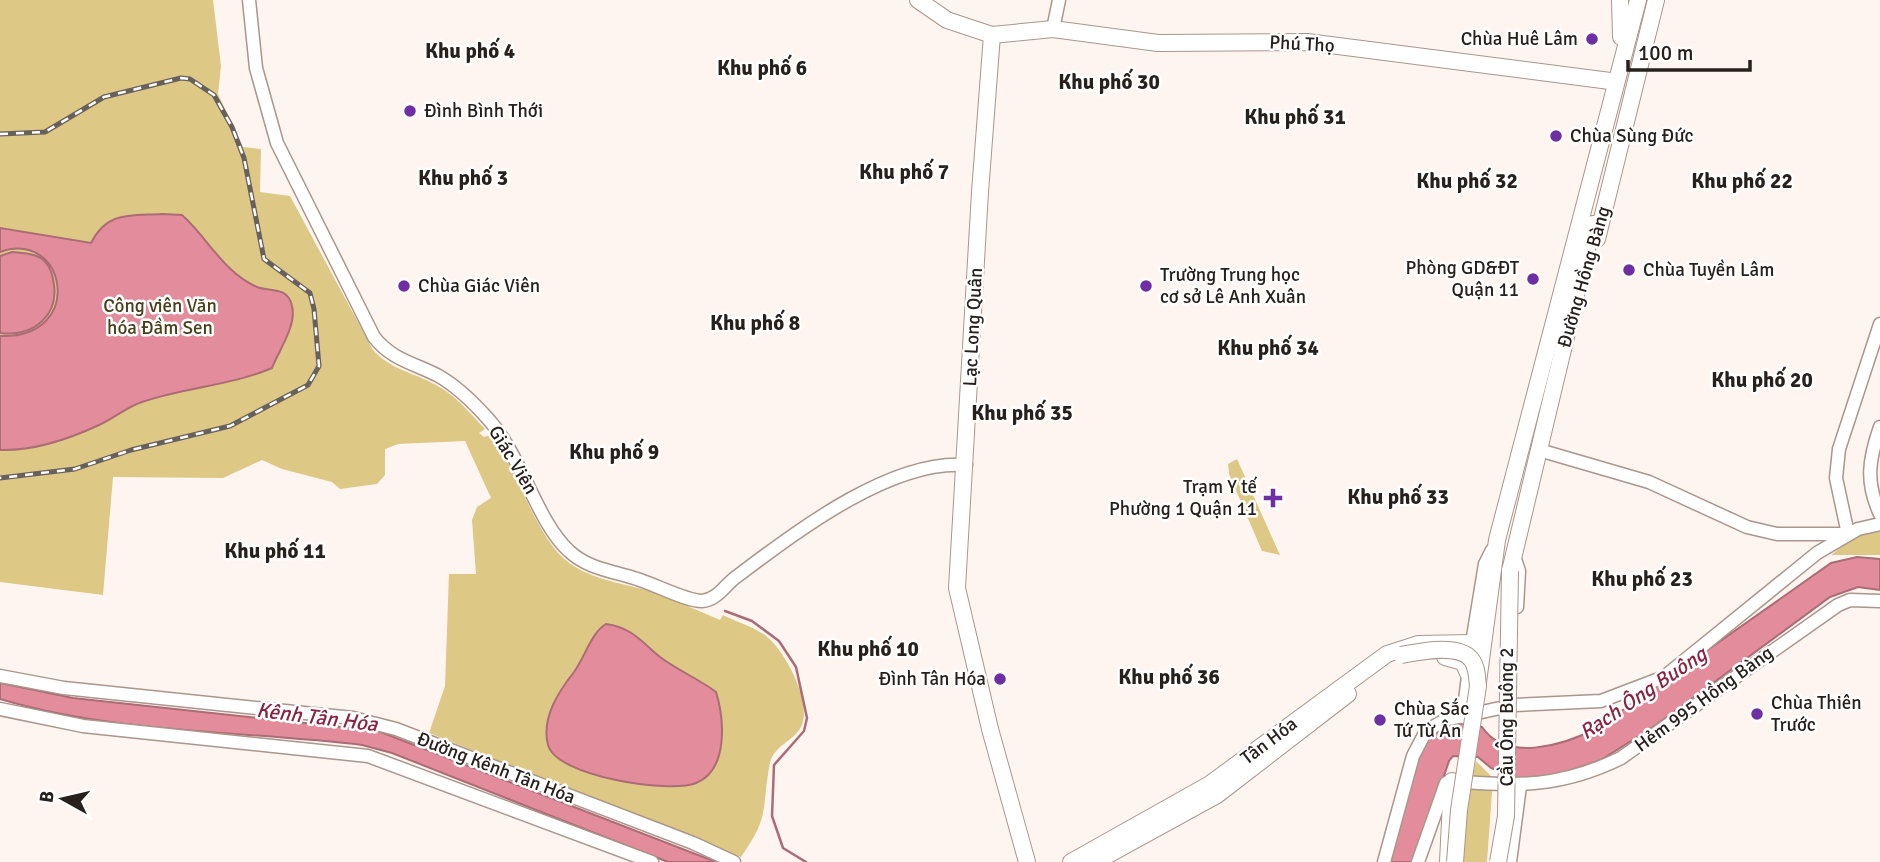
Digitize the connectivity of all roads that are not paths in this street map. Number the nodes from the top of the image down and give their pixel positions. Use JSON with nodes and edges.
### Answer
{"nodes":[{"id":1,"x":249,"y":0,"type":"edge"},
{"id":2,"x":918,"y":0,"type":"edge"},
{"id":3,"x":1059,"y":0,"type":"edge"},
{"id":4,"x":1620,"y":0,"type":"edge"},
{"id":5,"x":1631,"y":0,"type":"edge"},
{"id":6,"x":1638,"y":0,"type":"edge"},
{"id":7,"x":1647,"y":0,"type":"edge"},
{"id":8,"x":1656,"y":0,"type":"edge"},
{"id":9,"x":1053,"y":29,"type":"junction"},
{"id":10,"x":1626,"y":34,"type":"junction"},
{"id":11,"x":992,"y":35,"type":"junction"},
{"id":12,"x":1610,"y":81,"type":"junction"},
{"id":13,"x":1578,"y":259,"type":"junction"},
{"id":14,"x":1568,"y":297,"type":"junction"},
{"id":15,"x":1880,"y":324,"type":"edge"},
{"id":16,"x":1880,"y":427,"type":"edge"},
{"id":17,"x":1539,"y":450,"type":"junction"},
{"id":18,"x":966,"y":465,"type":"junction"},
{"id":19,"x":1880,"y":514,"type":"edge"},
{"id":20,"x":1880,"y":524,"type":"edge"},
{"id":21,"x":1848,"y":534,"type":"junction"},
{"id":22,"x":1497,"y":540,"type":"junction"},
{"id":23,"x":1514,"y":555,"type":"junction"},
{"id":24,"x":1510,"y":571,"type":"joint"},
{"id":25,"x":1880,"y":601,"type":"edge"},
{"id":26,"x":1474,"y":640,"type":"junction"},
{"id":27,"x":0,"y":676,"type":"edge"},
{"id":28,"x":1472,"y":680,"type":"junction"},
{"id":29,"x":1514,"y":705,"type":"junction"},
{"id":30,"x":0,"y":709,"type":"edge"},
{"id":31,"x":1464,"y":717,"type":"junction"},
{"id":32,"x":1452,"y":780,"type":"junction"},
{"id":33,"x":1520,"y":786,"type":"junction"},
{"id":34,"x":652,"y":862,"type":"edge"},
{"id":35,"x":734,"y":862,"type":"edge"},
{"id":36,"x":1027,"y":862,"type":"edge"},
{"id":37,"x":1071,"y":862,"type":"edge"},
{"id":38,"x":1095,"y":862,"type":"edge"},
{"id":39,"x":1384,"y":862,"type":"edge"},
{"id":40,"x":1418,"y":862,"type":"edge"},
{"id":41,"x":1448,"y":862,"type":"edge"},
{"id":42,"x":1455,"y":862,"type":"edge"},
{"id":43,"x":1498,"y":862,"type":"edge"},
{"id":44,"x":1510,"y":862,"type":"edge"}],
"edges":[{"from":1,"to":18,"type":"street","name":"Giác Viên"},
{"from":2,"to":11,"type":"main road"},
{"from":3,"to":9,"type":"street"},
{"from":4,"to":10,"type":"main road"},
{"from":5,"to":10,"type":"main road"},
{"from":6,"to":10,"type":"main road"},
{"from":7,"to":13,"type":"main road"},
{"from":8,"to":14,"type":"main road","name":"Đường Hồng Bàng"},
{"from":9,"to":11,"type":"main road","name":"Phú Thọ"},
{"from":9,"to":12,"type":"main road","name":"Phú Thọ"},
{"from":10,"to":12,"type":"main road","name":"Đường Hồng Bàng"},
{"from":10,"to":13,"type":"main road"},
{"from":11,"to":18,"type":"main road","name":"Lạc Long Quân"},
{"from":12,"to":14,"type":"main road","name":"Đường Hồng Bàng"},
{"from":13,"to":14,"type":"main road"},
{"from":14,"to":17,"type":"main road","name":"Đường Hồng Bàng"},
{"from":14,"to":22,"type":"main road","name":"Đường Hồng Bàng"},
{"from":15,"to":21,"type":"street"},
{"from":16,"to":19,"type":"street"},
{"from":17,"to":21,"type":"street"},
{"from":17,"to":23,"type":"main road","name":"Đường Hồng Bàng"},
{"from":18,"to":36,"type":"main road","name":"Lạc Long Quân"},
{"from":20,"to":21,"type":"street"},
{"from":21,"to":29,"type":"street"},
{"from":22,"to":26,"type":"street","name":"Đường Hồng Bàng"},
{"from":22,"to":28,"type":"main road","name":"Đường Hồng Bàng","bridge":true},
{"from":23,"to":24,"type":"main road","name":"Đường Hồng Bàng"},
{"from":23,"to":29,"type":"street","name":"Đường Hồng Bàng"},
{"from":24,"to":43,"type":"main road","name":"Cầu Ông Buông 2","bridge":true},
{"from":25,"to":33,"type":"street","name":"Hẻm 995 Hồng Bàng"},
{"from":26,"to":28,"type":"street","name":"Đường Hồng Bàng"},
{"from":26,"to":37,"type":"main road","name":"Tân Hóa"},
{"from":27,"to":35,"type":"street","name":"Đường Kênh Tân Hóa"},
{"from":28,"to":31,"type":"street","name":"Đường Hồng Bàng"},
{"from":28,"to":38,"type":"main road","name":"Tân Hóa","bridge":true},
{"from":28,"to":42,"type":"main road","name":"Đường Hồng Bàng","bridge":true},
{"from":29,"to":31,"type":"street"},
{"from":30,"to":34,"type":"street","name":"Đường Kênh Tân Hóa"},
{"from":31,"to":39,"type":"street"},
{"from":32,"to":33,"type":"street","name":"Hẻm 995 Hồng Bàng"},
{"from":32,"to":40,"type":"street"},
{"from":32,"to":41,"type":"main road"},
{"from":33,"to":44,"type":"street"}]}
